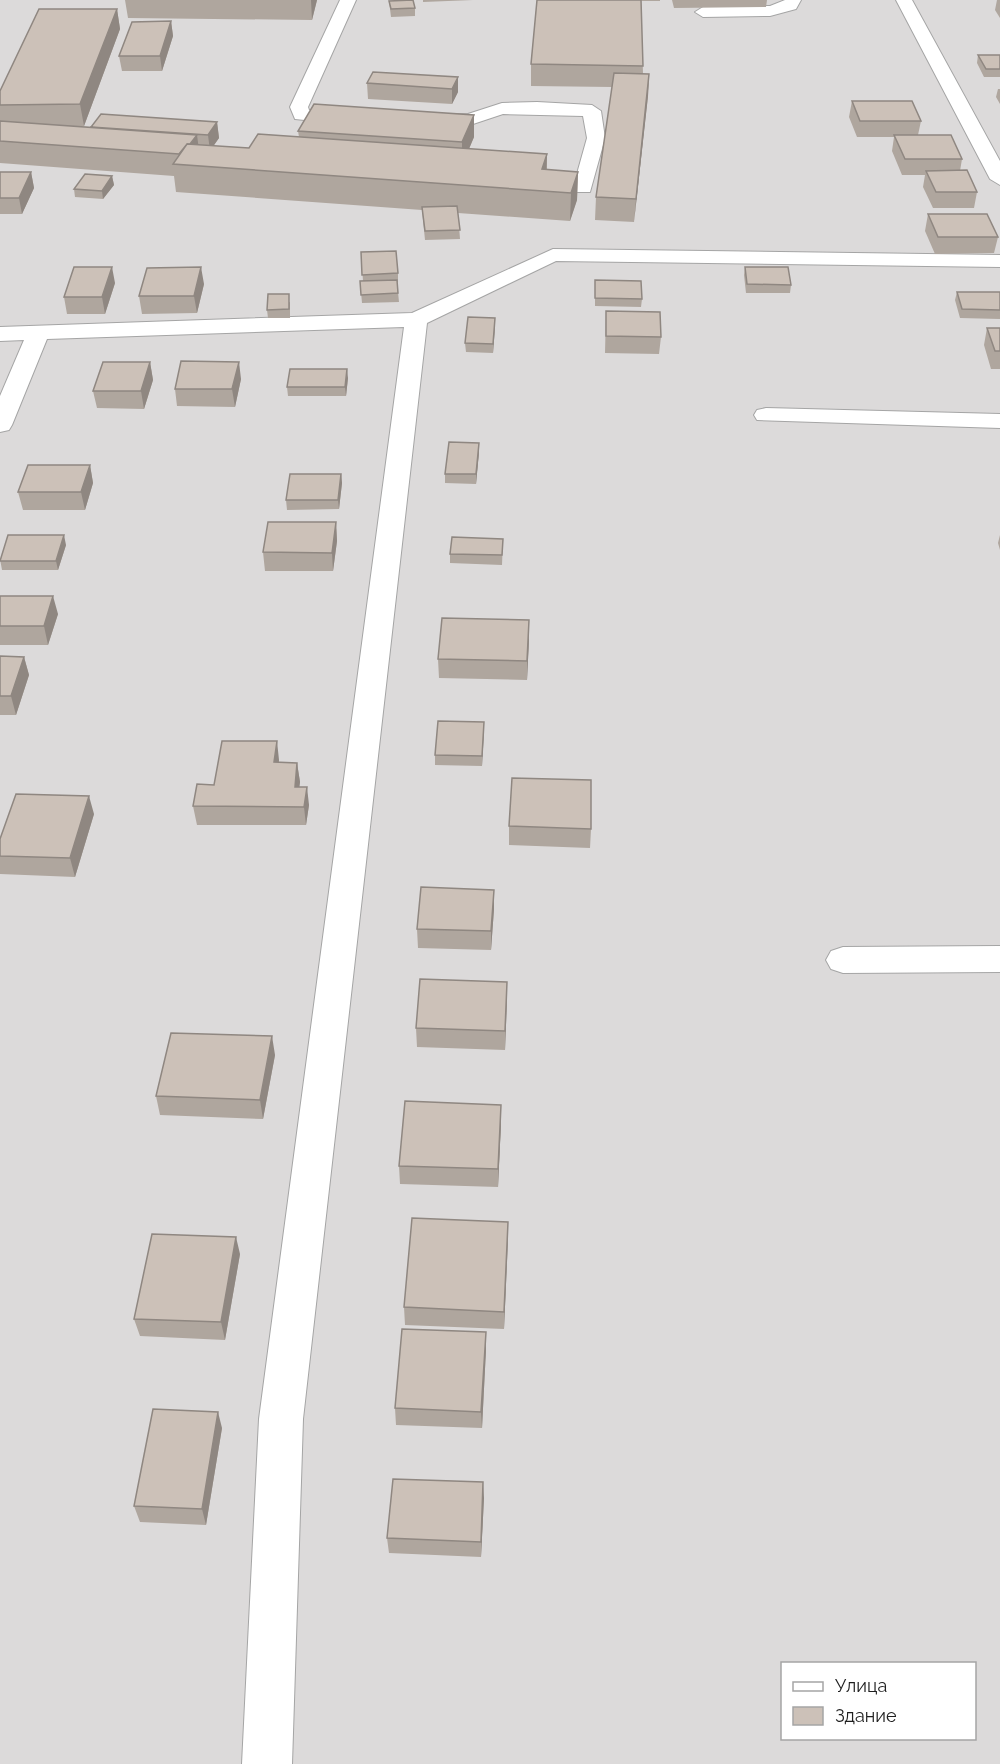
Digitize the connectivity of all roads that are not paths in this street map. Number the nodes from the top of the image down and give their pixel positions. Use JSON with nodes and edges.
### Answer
{"nodes":[{"id":1,"x":348,"y":0,"type":"edge"},
{"id":2,"x":793,"y":0,"type":"edge"},
{"id":3,"x":904,"y":0,"type":"edge"},
{"id":4,"x":703,"y":12,"type":"dead end"},
{"id":5,"x":366,"y":119,"type":"edge"},
{"id":6,"x":410,"y":120,"type":"edge"},
{"id":7,"x":1000,"y":179,"type":"edge"},
{"id":8,"x":583,"y":188,"type":"dead end"},
{"id":9,"x":1000,"y":261,"type":"edge"},
{"id":10,"x":416,"y":320,"type":"junction"},
{"id":11,"x":38,"y":333,"type":"junction"},
{"id":12,"x":0,"y":334,"type":"edge"},
{"id":13,"x":766,"y":415,"type":"dead end"},
{"id":14,"x":1000,"y":421,"type":"edge"},
{"id":15,"x":0,"y":425,"type":"edge"},
{"id":16,"x":1000,"y":959,"type":"edge"},
{"id":17,"x":843,"y":960,"type":"dead end"},
{"id":18,"x":267,"y":1764,"type":"edge"}],
"edges":[{"from":1,"to":5,"type":"street"},
{"from":2,"to":4,"type":"street"},
{"from":3,"to":7,"type":"street"},
{"from":6,"to":8,"type":"street"},
{"from":9,"to":10,"type":"street"},
{"from":10,"to":11,"type":"street"},
{"from":10,"to":18,"type":"street"},
{"from":11,"to":12,"type":"street"},
{"from":11,"to":15,"type":"street"},
{"from":13,"to":14,"type":"street"},
{"from":16,"to":17,"type":"street"}]}
